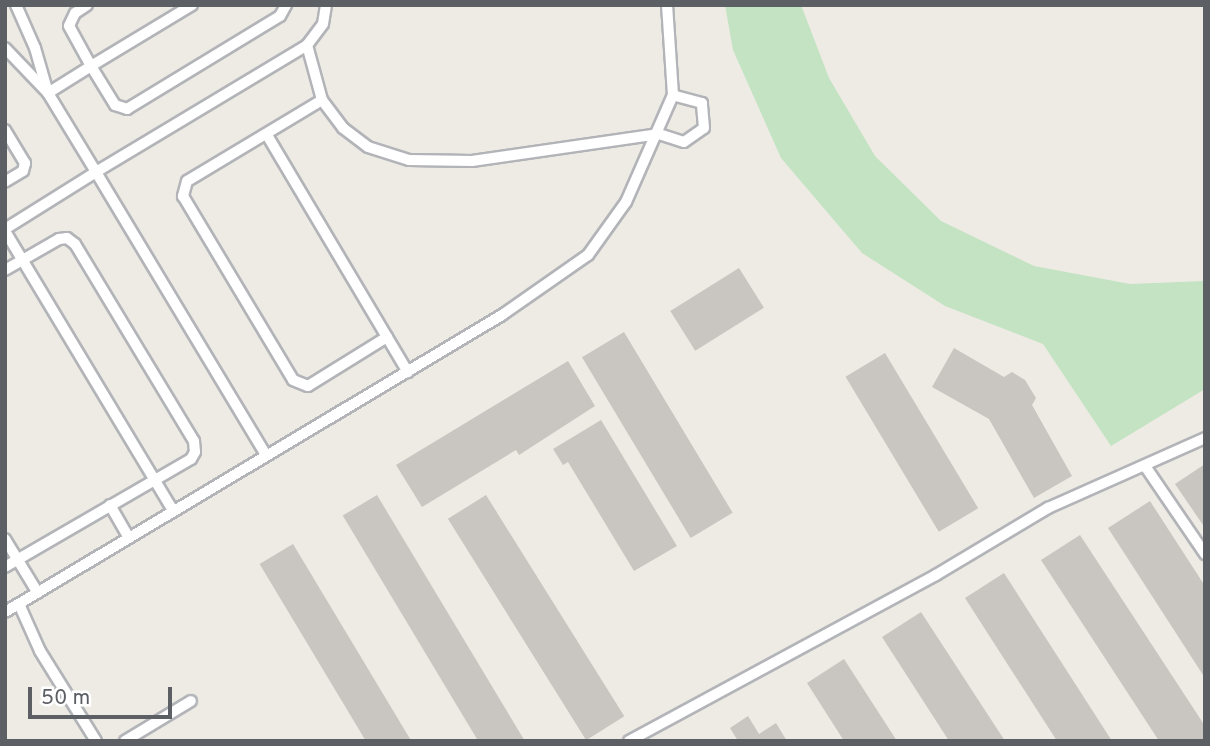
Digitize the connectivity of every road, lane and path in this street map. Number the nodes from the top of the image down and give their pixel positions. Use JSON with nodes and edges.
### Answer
{"nodes":[{"id":1,"x":16,"y":5,"type":"edge"},
{"id":2,"x":87,"y":5,"type":"edge"},
{"id":3,"x":192,"y":5,"type":"edge"},
{"id":4,"x":286,"y":5,"type":"edge"},
{"id":5,"x":326,"y":5,"type":"edge"},
{"id":6,"x":667,"y":5,"type":"edge"},
{"id":7,"x":307,"y":45,"type":"junction"},
{"id":8,"x":5,"y":48,"type":"edge"},
{"id":9,"x":91,"y":66,"type":"junction"},
{"id":10,"x":48,"y":93,"type":"junction"},
{"id":11,"x":673,"y":95,"type":"junction"},
{"id":12,"x":322,"y":100,"type":"junction"},
{"id":13,"x":5,"y":130,"type":"edge"},
{"id":14,"x":659,"y":134,"type":"junction"},
{"id":15,"x":267,"y":135,"type":"junction"},
{"id":16,"x":96,"y":172,"type":"junction"},
{"id":17,"x":5,"y":181,"type":"edge"},
{"id":18,"x":5,"y":230,"type":"edge"},
{"id":19,"x":22,"y":260,"type":"junction"},
{"id":20,"x":5,"y":270,"type":"edge"},
{"id":21,"x":387,"y":337,"type":"junction"},
{"id":22,"x":408,"y":372,"type":"junction"},
{"id":23,"x":1205,"y":438,"type":"edge"},
{"id":24,"x":266,"y":455,"type":"junction"},
{"id":25,"x":1145,"y":466,"type":"junction"},
{"id":26,"x":155,"y":480,"type":"junction"},
{"id":27,"x":110,"y":505,"type":"junction"},
{"id":28,"x":173,"y":511,"type":"junction"},
{"id":29,"x":129,"y":538,"type":"junction"},
{"id":30,"x":5,"y":539,"type":"edge"},
{"id":31,"x":1205,"y":554,"type":"edge"},
{"id":32,"x":18,"y":560,"type":"junction"},
{"id":33,"x":5,"y":567,"type":"edge"},
{"id":34,"x":38,"y":593,"type":"junction"},
{"id":35,"x":19,"y":604,"type":"junction"},
{"id":36,"x":5,"y":612,"type":"edge"},
{"id":37,"x":191,"y":701,"type":"dead end"},
{"id":38,"x":139,"y":737,"type":"edge"},
{"id":39,"x":96,"y":741,"type":"edge"},
{"id":40,"x":125,"y":741,"type":"edge"},
{"id":41,"x":629,"y":741,"type":"edge"}],
"edges":[{"from":1,"to":10,"type":"lane"},
{"from":2,"to":9,"type":"lane"},
{"from":3,"to":9,"type":"lane"},
{"from":4,"to":9,"type":"lane"},
{"from":5,"to":7,"type":"lane"},
{"from":6,"to":11,"type":"lane"},
{"from":7,"to":12,"type":"lane"},
{"from":7,"to":16,"type":"lane"},
{"from":8,"to":10,"type":"lane"},
{"from":9,"to":10,"type":"lane"},
{"from":10,"to":16,"type":"lane"},
{"from":11,"to":14,"type":"lane"},
{"from":11,"to":14,"type":"lane"},
{"from":12,"to":14,"type":"lane"},
{"from":12,"to":15,"type":"lane"},
{"from":13,"to":17,"type":"lane"},
{"from":14,"to":22,"type":"lane"},
{"from":15,"to":21,"type":"lane"},
{"from":15,"to":21,"type":"lane"},
{"from":16,"to":18,"type":"lane"},
{"from":16,"to":24,"type":"lane"},
{"from":18,"to":19,"type":"lane"},
{"from":19,"to":20,"type":"lane"},
{"from":19,"to":26,"type":"lane"},
{"from":19,"to":26,"type":"lane"},
{"from":21,"to":22,"type":"lane"},
{"from":22,"to":24,"type":"lane"},
{"from":23,"to":25,"type":"lane"},
{"from":24,"to":28,"type":"lane"},
{"from":25,"to":31,"type":"lane"},
{"from":25,"to":41,"type":"lane"},
{"from":26,"to":27,"type":"lane"},
{"from":26,"to":28,"type":"lane"},
{"from":27,"to":29,"type":"lane"},
{"from":27,"to":32,"type":"lane"},
{"from":28,"to":29,"type":"lane"},
{"from":29,"to":34,"type":"lane"},
{"from":30,"to":32,"type":"lane"},
{"from":32,"to":33,"type":"lane"},
{"from":32,"to":34,"type":"lane"},
{"from":34,"to":35,"type":"lane"},
{"from":35,"to":36,"type":"lane"},
{"from":35,"to":39,"type":"lane"},
{"from":37,"to":38,"type":"lane"},
{"from":38,"to":40,"type":"lane"}]}
